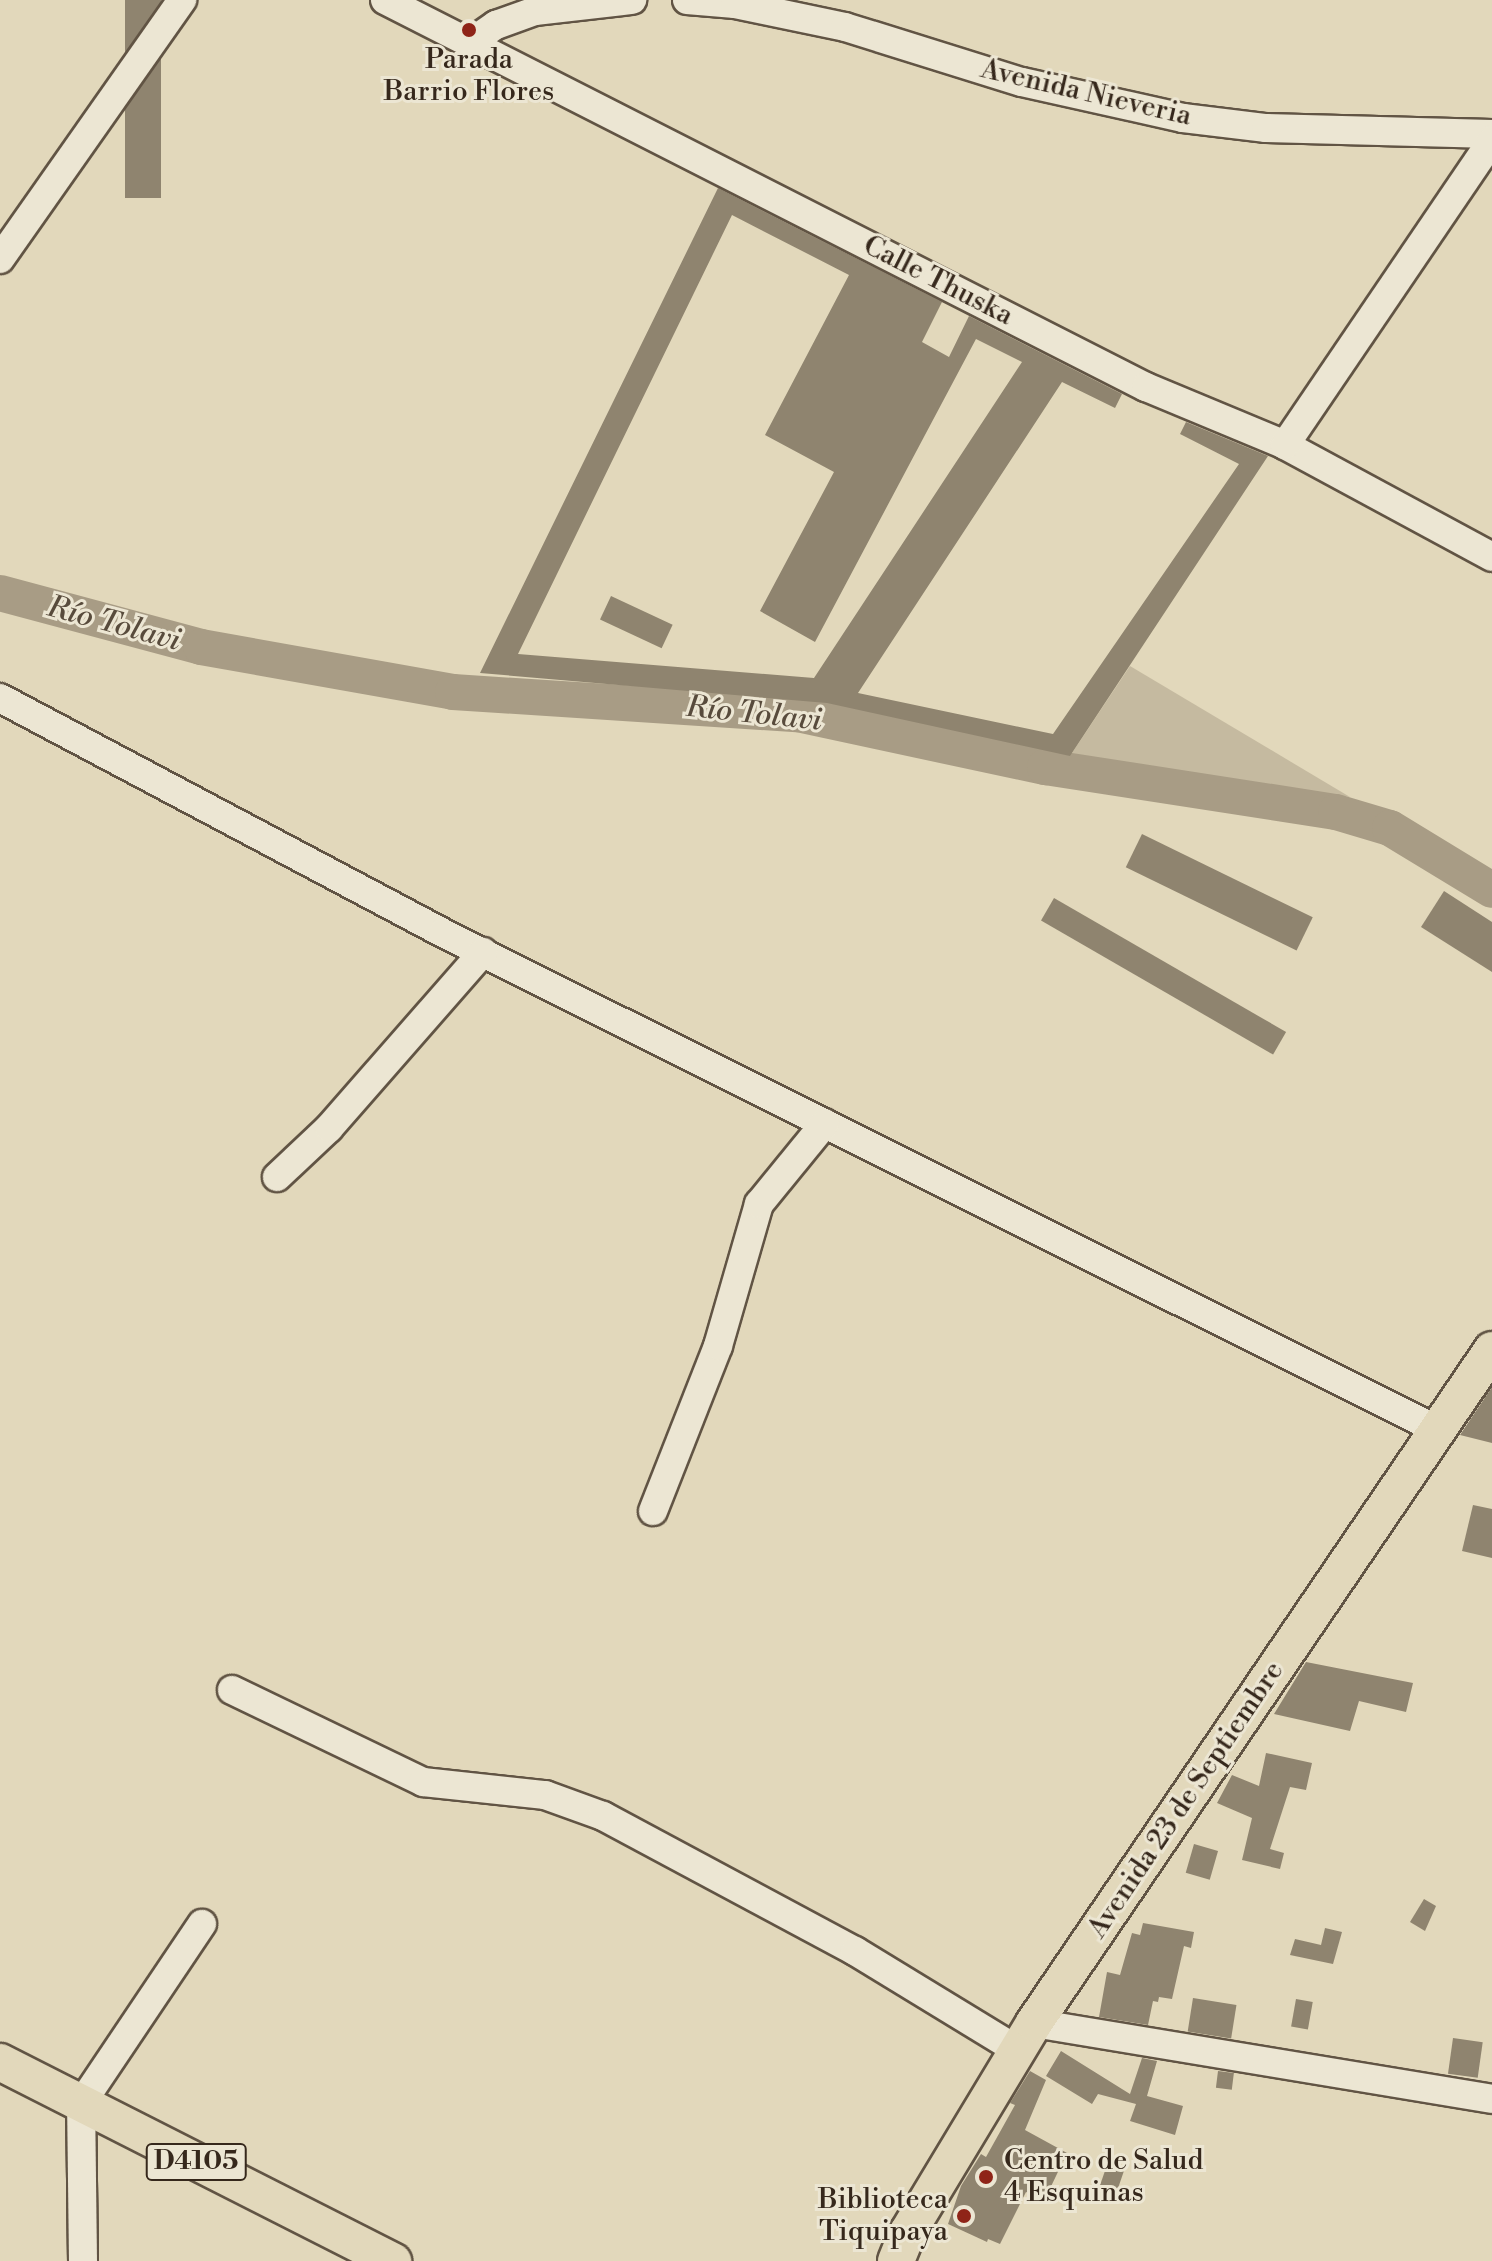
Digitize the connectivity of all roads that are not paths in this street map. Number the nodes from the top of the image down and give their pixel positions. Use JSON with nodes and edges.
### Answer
{"nodes":[{"id":1,"x":182,"y":0,"type":"edge"},
{"id":2,"x":385,"y":0,"type":"edge"},
{"id":3,"x":632,"y":0,"type":"edge"},
{"id":4,"x":687,"y":0,"type":"edge"},
{"id":5,"x":470,"y":43,"type":"junction"},
{"id":6,"x":1492,"y":137,"type":"edge"},
{"id":7,"x":0,"y":259,"type":"edge"},
{"id":8,"x":1285,"y":445,"type":"junction"},
{"id":9,"x":1492,"y":557,"type":"edge"},
{"id":10,"x":0,"y":698,"type":"edge"},
{"id":11,"x":483,"y":952,"type":"junction"},
{"id":12,"x":825,"y":1123,"type":"junction"},
{"id":13,"x":277,"y":1177,"type":"dead end"},
{"id":14,"x":1492,"y":1350,"type":"edge"},
{"id":15,"x":1438,"y":1430,"type":"junction"},
{"id":16,"x":653,"y":1511,"type":"dead end"},
{"id":17,"x":232,"y":1690,"type":"dead end"},
{"id":18,"x":202,"y":1924,"type":"dead end"},
{"id":19,"x":1025,"y":2036,"type":"junction"},
{"id":20,"x":0,"y":2062,"type":"edge"},
{"id":21,"x":88,"y":2093,"type":"junction"},
{"id":22,"x":1492,"y":2099,"type":"edge"},
{"id":23,"x":83,"y":2261,"type":"edge"},
{"id":24,"x":393,"y":2261,"type":"edge"},
{"id":25,"x":896,"y":2261,"type":"edge"}],
"edges":[{"from":1,"to":7,"type":"street"},
{"from":2,"to":5,"type":"street","name":"Calle Thuska"},
{"from":3,"to":5,"type":"street"},
{"from":4,"to":6,"type":"street","name":"Avenida Nieveria"},
{"from":5,"to":8,"type":"street","name":"Calle Thuska"},
{"from":6,"to":8,"type":"street"},
{"from":8,"to":9,"type":"street","name":"Calle Thuska"},
{"from":10,"to":11,"type":"street"},
{"from":11,"to":12,"type":"street"},
{"from":11,"to":13,"type":"street"},
{"from":12,"to":15,"type":"street"},
{"from":12,"to":16,"type":"street"},
{"from":14,"to":15,"type":"main road","name":"Avenida 23 de Septiembre"},
{"from":15,"to":19,"type":"main road","name":"Avenida 23 de Septiembre"},
{"from":17,"to":19,"type":"street"},
{"from":18,"to":21,"type":"street"},
{"from":19,"to":22,"type":"street"},
{"from":19,"to":25,"type":"main road","name":"Avenida 23 de Septiembre"},
{"from":20,"to":21,"type":"main road","number":"D4105"},
{"from":21,"to":23,"type":"street"},
{"from":21,"to":24,"type":"main road","number":"D4105"}]}
